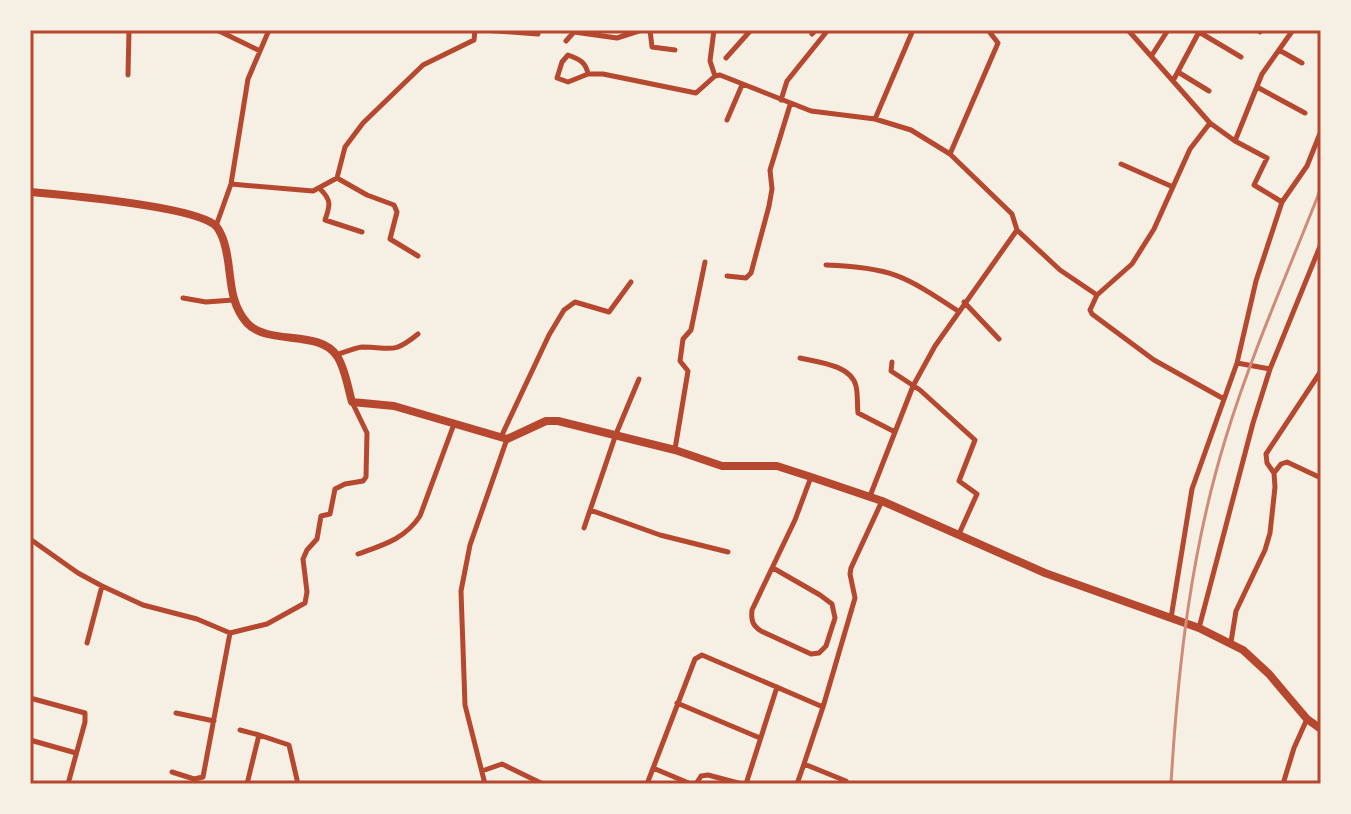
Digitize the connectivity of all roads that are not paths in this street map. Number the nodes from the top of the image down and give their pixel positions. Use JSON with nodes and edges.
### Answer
{"nodes":[{"id":1,"x":129,"y":30,"type":"edge"},
{"id":2,"x":217,"y":30,"type":"edge"},
{"id":3,"x":269,"y":30,"type":"edge"},
{"id":4,"x":475,"y":30,"type":"edge"},
{"id":5,"x":484,"y":30,"type":"edge"},
{"id":6,"x":642,"y":30,"type":"edge"},
{"id":7,"x":650,"y":30,"type":"edge"},
{"id":8,"x":714,"y":30,"type":"edge"},
{"id":9,"x":751,"y":30,"type":"edge"},
{"id":10,"x":828,"y":30,"type":"edge"},
{"id":11,"x":913,"y":30,"type":"edge"},
{"id":12,"x":988,"y":30,"type":"edge"},
{"id":13,"x":1129,"y":30,"type":"edge"},
{"id":14,"x":1168,"y":30,"type":"edge"},
{"id":15,"x":1293,"y":30,"type":"edge"},
{"id":16,"x":1200,"y":31,"type":"edge"},
{"id":17,"x":538,"y":34,"type":"dead end"},
{"id":18,"x":566,"y":41,"type":"dead end"},
{"id":19,"x":675,"y":50,"type":"dead end"},
{"id":20,"x":1279,"y":50,"type":"junction"},
{"id":21,"x":260,"y":51,"type":"junction"},
{"id":22,"x":1152,"y":55,"type":"junction"},
{"id":23,"x":1241,"y":57,"type":"dead end"},
{"id":24,"x":726,"y":58,"type":"dead end"},
{"id":25,"x":1302,"y":63,"type":"dead end"},
{"id":26,"x":1178,"y":72,"type":"junction"},
{"id":27,"x":588,"y":74,"type":"junction"},
{"id":28,"x":128,"y":75,"type":"dead end"},
{"id":29,"x":715,"y":76,"type":"junction"},
{"id":30,"x":1174,"y":79,"type":"junction"},
{"id":31,"x":742,"y":85,"type":"junction"},
{"id":32,"x":1257,"y":87,"type":"junction"},
{"id":33,"x":1209,"y":91,"type":"dead end"},
{"id":34,"x":781,"y":100,"type":"junction"},
{"id":35,"x":790,"y":105,"type":"junction"},
{"id":36,"x":1305,"y":113,"type":"dead end"},
{"id":37,"x":875,"y":119,"type":"junction"},
{"id":38,"x":727,"y":120,"type":"dead end"},
{"id":39,"x":1210,"y":123,"type":"junction"},
{"id":40,"x":1321,"y":131,"type":"edge"},
{"id":41,"x":1235,"y":141,"type":"junction"},
{"id":42,"x":950,"y":154,"type":"junction"},
{"id":43,"x":1121,"y":164,"type":"dead end"},
{"id":44,"x":337,"y":178,"type":"junction"},
{"id":45,"x":231,"y":184,"type":"junction"},
{"id":46,"x":1173,"y":187,"type":"junction"},
{"id":47,"x":320,"y":189,"type":"junction"},
{"id":48,"x":30,"y":192,"type":"edge"},
{"id":49,"x":1282,"y":202,"type":"junction"},
{"id":50,"x":216,"y":226,"type":"junction"},
{"id":51,"x":1017,"y":230,"type":"junction"},
{"id":52,"x":362,"y":232,"type":"dead end"},
{"id":53,"x":1321,"y":244,"type":"edge"},
{"id":54,"x":418,"y":256,"type":"dead end"},
{"id":55,"x":705,"y":262,"type":"dead end"},
{"id":56,"x":826,"y":265,"type":"dead end"},
{"id":57,"x":727,"y":276,"type":"dead end"},
{"id":58,"x":631,"y":282,"type":"dead end"},
{"id":59,"x":1097,"y":295,"type":"junction"},
{"id":60,"x":183,"y":298,"type":"dead end"},
{"id":61,"x":233,"y":300,"type":"junction"},
{"id":62,"x":964,"y":302,"type":"junction"},
{"id":63,"x":958,"y":311,"type":"junction"},
{"id":64,"x":418,"y":334,"type":"dead end"},
{"id":65,"x":999,"y":339,"type":"dead end"},
{"id":66,"x":336,"y":355,"type":"junction"},
{"id":67,"x":800,"y":358,"type":"dead end"},
{"id":68,"x":892,"y":362,"type":"dead end"},
{"id":69,"x":1237,"y":363,"type":"junction"},
{"id":70,"x":1270,"y":369,"type":"junction"},
{"id":71,"x":1321,"y":371,"type":"edge"},
{"id":72,"x":639,"y":379,"type":"dead end"},
{"id":73,"x":913,"y":386,"type":"junction"},
{"id":74,"x":1224,"y":399,"type":"junction"},
{"id":75,"x":352,"y":402,"type":"junction"},
{"id":76,"x":454,"y":423,"type":"junction"},
{"id":77,"x":895,"y":432,"type":"junction"},
{"id":78,"x":616,"y":434,"type":"junction"},
{"id":79,"x":504,"y":438,"type":"junction"},
{"id":80,"x":675,"y":450,"type":"junction"},
{"id":81,"x":1274,"y":473,"type":"junction"},
{"id":82,"x":811,"y":477,"type":"junction"},
{"id":83,"x":1321,"y":478,"type":"edge"},
{"id":84,"x":870,"y":496,"type":"junction"},
{"id":85,"x":882,"y":501,"type":"junction"},
{"id":86,"x":590,"y":510,"type":"junction"},
{"id":87,"x":584,"y":528,"type":"dead end"},
{"id":88,"x":959,"y":534,"type":"junction"},
{"id":89,"x":30,"y":539,"type":"edge"},
{"id":90,"x":728,"y":552,"type":"dead end"},
{"id":91,"x":358,"y":554,"type":"dead end"},
{"id":92,"x":773,"y":568,"type":"junction"},
{"id":93,"x":102,"y":586,"type":"junction"},
{"id":94,"x":1171,"y":618,"type":"junction"},
{"id":95,"x":1199,"y":628,"type":"junction"},
{"id":96,"x":230,"y":633,"type":"junction"},
{"id":97,"x":1231,"y":642,"type":"junction"},
{"id":98,"x":87,"y":643,"type":"dead end"},
{"id":99,"x":777,"y":687,"type":"junction"},
{"id":100,"x":30,"y":698,"type":"edge"},
{"id":101,"x":677,"y":703,"type":"junction"},
{"id":102,"x":823,"y":707,"type":"junction"},
{"id":103,"x":176,"y":713,"type":"dead end"},
{"id":104,"x":1307,"y":719,"type":"junction"},
{"id":105,"x":214,"y":721,"type":"junction"},
{"id":106,"x":1321,"y":729,"type":"edge"},
{"id":107,"x":240,"y":730,"type":"dead end"},
{"id":108,"x":259,"y":735,"type":"junction"},
{"id":109,"x":760,"y":738,"type":"junction"},
{"id":110,"x":30,"y":740,"type":"edge"},
{"id":111,"x":76,"y":753,"type":"junction"},
{"id":112,"x":804,"y":764,"type":"junction"},
{"id":113,"x":653,"y":768,"type":"junction"},
{"id":114,"x":482,"y":771,"type":"junction"},
{"id":115,"x":172,"y":772,"type":"dead end"},
{"id":116,"x":68,"y":784,"type":"edge"},
{"id":117,"x":249,"y":784,"type":"edge"},
{"id":118,"x":298,"y":784,"type":"edge"},
{"id":119,"x":485,"y":784,"type":"edge"},
{"id":120,"x":543,"y":784,"type":"edge"},
{"id":121,"x":647,"y":784,"type":"edge"},
{"id":122,"x":694,"y":784,"type":"edge"},
{"id":123,"x":744,"y":784,"type":"edge"},
{"id":124,"x":797,"y":784,"type":"edge"},
{"id":125,"x":847,"y":784,"type":"edge"},
{"id":126,"x":1283,"y":784,"type":"edge"}],
"edges":[{"from":1,"to":28,"type":"street"},
{"from":2,"to":21,"type":"street"},
{"from":3,"to":21,"type":"street"},
{"from":4,"to":44,"type":"street"},
{"from":5,"to":17,"type":"street"},
{"from":6,"to":18,"type":"street"},
{"from":7,"to":19,"type":"street"},
{"from":8,"to":29,"type":"street"},
{"from":9,"to":24,"type":"street"},
{"from":10,"to":34,"type":"street"},
{"from":11,"to":37,"type":"street"},
{"from":12,"to":42,"type":"street"},
{"from":13,"to":22,"type":"street"},
{"from":14,"to":22,"type":"street"},
{"from":15,"to":20,"type":"street"},
{"from":16,"to":23,"type":"street"},
{"from":16,"to":26,"type":"street"},
{"from":20,"to":25,"type":"street"},
{"from":20,"to":32,"type":"street"},
{"from":21,"to":45,"type":"street"},
{"from":22,"to":30,"type":"street"},
{"from":26,"to":30,"type":"street"},
{"from":26,"to":33,"type":"street"},
{"from":27,"to":27,"type":"street"},
{"from":27,"to":29,"type":"street"},
{"from":29,"to":31,"type":"street"},
{"from":30,"to":39,"type":"street"},
{"from":31,"to":34,"type":"street"},
{"from":31,"to":38,"type":"street"},
{"from":32,"to":36,"type":"street"},
{"from":32,"to":41,"type":"street"},
{"from":34,"to":35,"type":"street"},
{"from":35,"to":37,"type":"street"},
{"from":35,"to":57,"type":"street"},
{"from":37,"to":42,"type":"street"},
{"from":39,"to":41,"type":"street"},
{"from":39,"to":46,"type":"street"},
{"from":40,"to":49,"type":"street"},
{"from":41,"to":49,"type":"street"},
{"from":42,"to":51,"type":"street"},
{"from":43,"to":46,"type":"street"},
{"from":44,"to":47,"type":"street"},
{"from":44,"to":54,"type":"street"},
{"from":45,"to":47,"type":"street"},
{"from":45,"to":50,"type":"street"},
{"from":46,"to":59,"type":"street"},
{"from":47,"to":52,"type":"street"},
{"from":48,"to":50,"type":"main road"},
{"from":49,"to":69,"type":"street"},
{"from":50,"to":61,"type":"main road"},
{"from":51,"to":59,"type":"street"},
{"from":51,"to":62,"type":"street"},
{"from":53,"to":70,"type":"street"},
{"from":55,"to":80,"type":"street"},
{"from":56,"to":63,"type":"street"},
{"from":58,"to":79,"type":"street"},
{"from":59,"to":74,"type":"street"},
{"from":60,"to":61,"type":"street"},
{"from":61,"to":66,"type":"main road"},
{"from":62,"to":63,"type":"street"},
{"from":62,"to":65,"type":"street"},
{"from":63,"to":73,"type":"street"},
{"from":64,"to":66,"type":"street"},
{"from":66,"to":75,"type":"main road"},
{"from":67,"to":77,"type":"street"},
{"from":68,"to":73,"type":"street"},
{"from":69,"to":70,"type":"street"},
{"from":69,"to":74,"type":"street"},
{"from":70,"to":95,"type":"street"},
{"from":71,"to":81,"type":"street"},
{"from":72,"to":78,"type":"street"},
{"from":73,"to":77,"type":"street"},
{"from":73,"to":88,"type":"street"},
{"from":74,"to":94,"type":"street"},
{"from":75,"to":76,"type":"main road"},
{"from":75,"to":96,"type":"street"},
{"from":76,"to":79,"type":"main road"},
{"from":76,"to":91,"type":"street"},
{"from":77,"to":84,"type":"street"},
{"from":78,"to":79,"type":"main road"},
{"from":78,"to":80,"type":"main road"},
{"from":78,"to":86,"type":"street"},
{"from":79,"to":114,"type":"street"},
{"from":80,"to":82,"type":"main road"},
{"from":81,"to":83,"type":"street"},
{"from":81,"to":97,"type":"street"},
{"from":82,"to":84,"type":"main road"},
{"from":82,"to":92,"type":"street"},
{"from":84,"to":85,"type":"main road"},
{"from":85,"to":88,"type":"main road"},
{"from":85,"to":102,"type":"street"},
{"from":86,"to":87,"type":"street"},
{"from":86,"to":90,"type":"street"},
{"from":88,"to":94,"type":"main road"},
{"from":89,"to":93,"type":"street"},
{"from":92,"to":92,"type":"street"},
{"from":93,"to":96,"type":"street"},
{"from":93,"to":98,"type":"street"},
{"from":94,"to":95,"type":"main road"},
{"from":95,"to":97,"type":"main road"},
{"from":96,"to":105,"type":"street"},
{"from":97,"to":104,"type":"main road"},
{"from":99,"to":101,"type":"street"},
{"from":99,"to":102,"type":"street"},
{"from":99,"to":109,"type":"street"},
{"from":100,"to":111,"type":"street"},
{"from":101,"to":109,"type":"street"},
{"from":101,"to":113,"type":"street"},
{"from":102,"to":112,"type":"street"},
{"from":103,"to":105,"type":"street"},
{"from":104,"to":106,"type":"main road"},
{"from":104,"to":126,"type":"street"},
{"from":105,"to":115,"type":"street"},
{"from":107,"to":108,"type":"street"},
{"from":108,"to":117,"type":"street"},
{"from":108,"to":118,"type":"street"},
{"from":109,"to":123,"type":"street"},
{"from":110,"to":111,"type":"street"},
{"from":111,"to":116,"type":"street"},
{"from":112,"to":124,"type":"street"},
{"from":112,"to":125,"type":"street"},
{"from":113,"to":121,"type":"street"},
{"from":113,"to":122,"type":"street"},
{"from":114,"to":119,"type":"street"},
{"from":114,"to":120,"type":"street"},
{"from":122,"to":123,"type":"street"}]}
